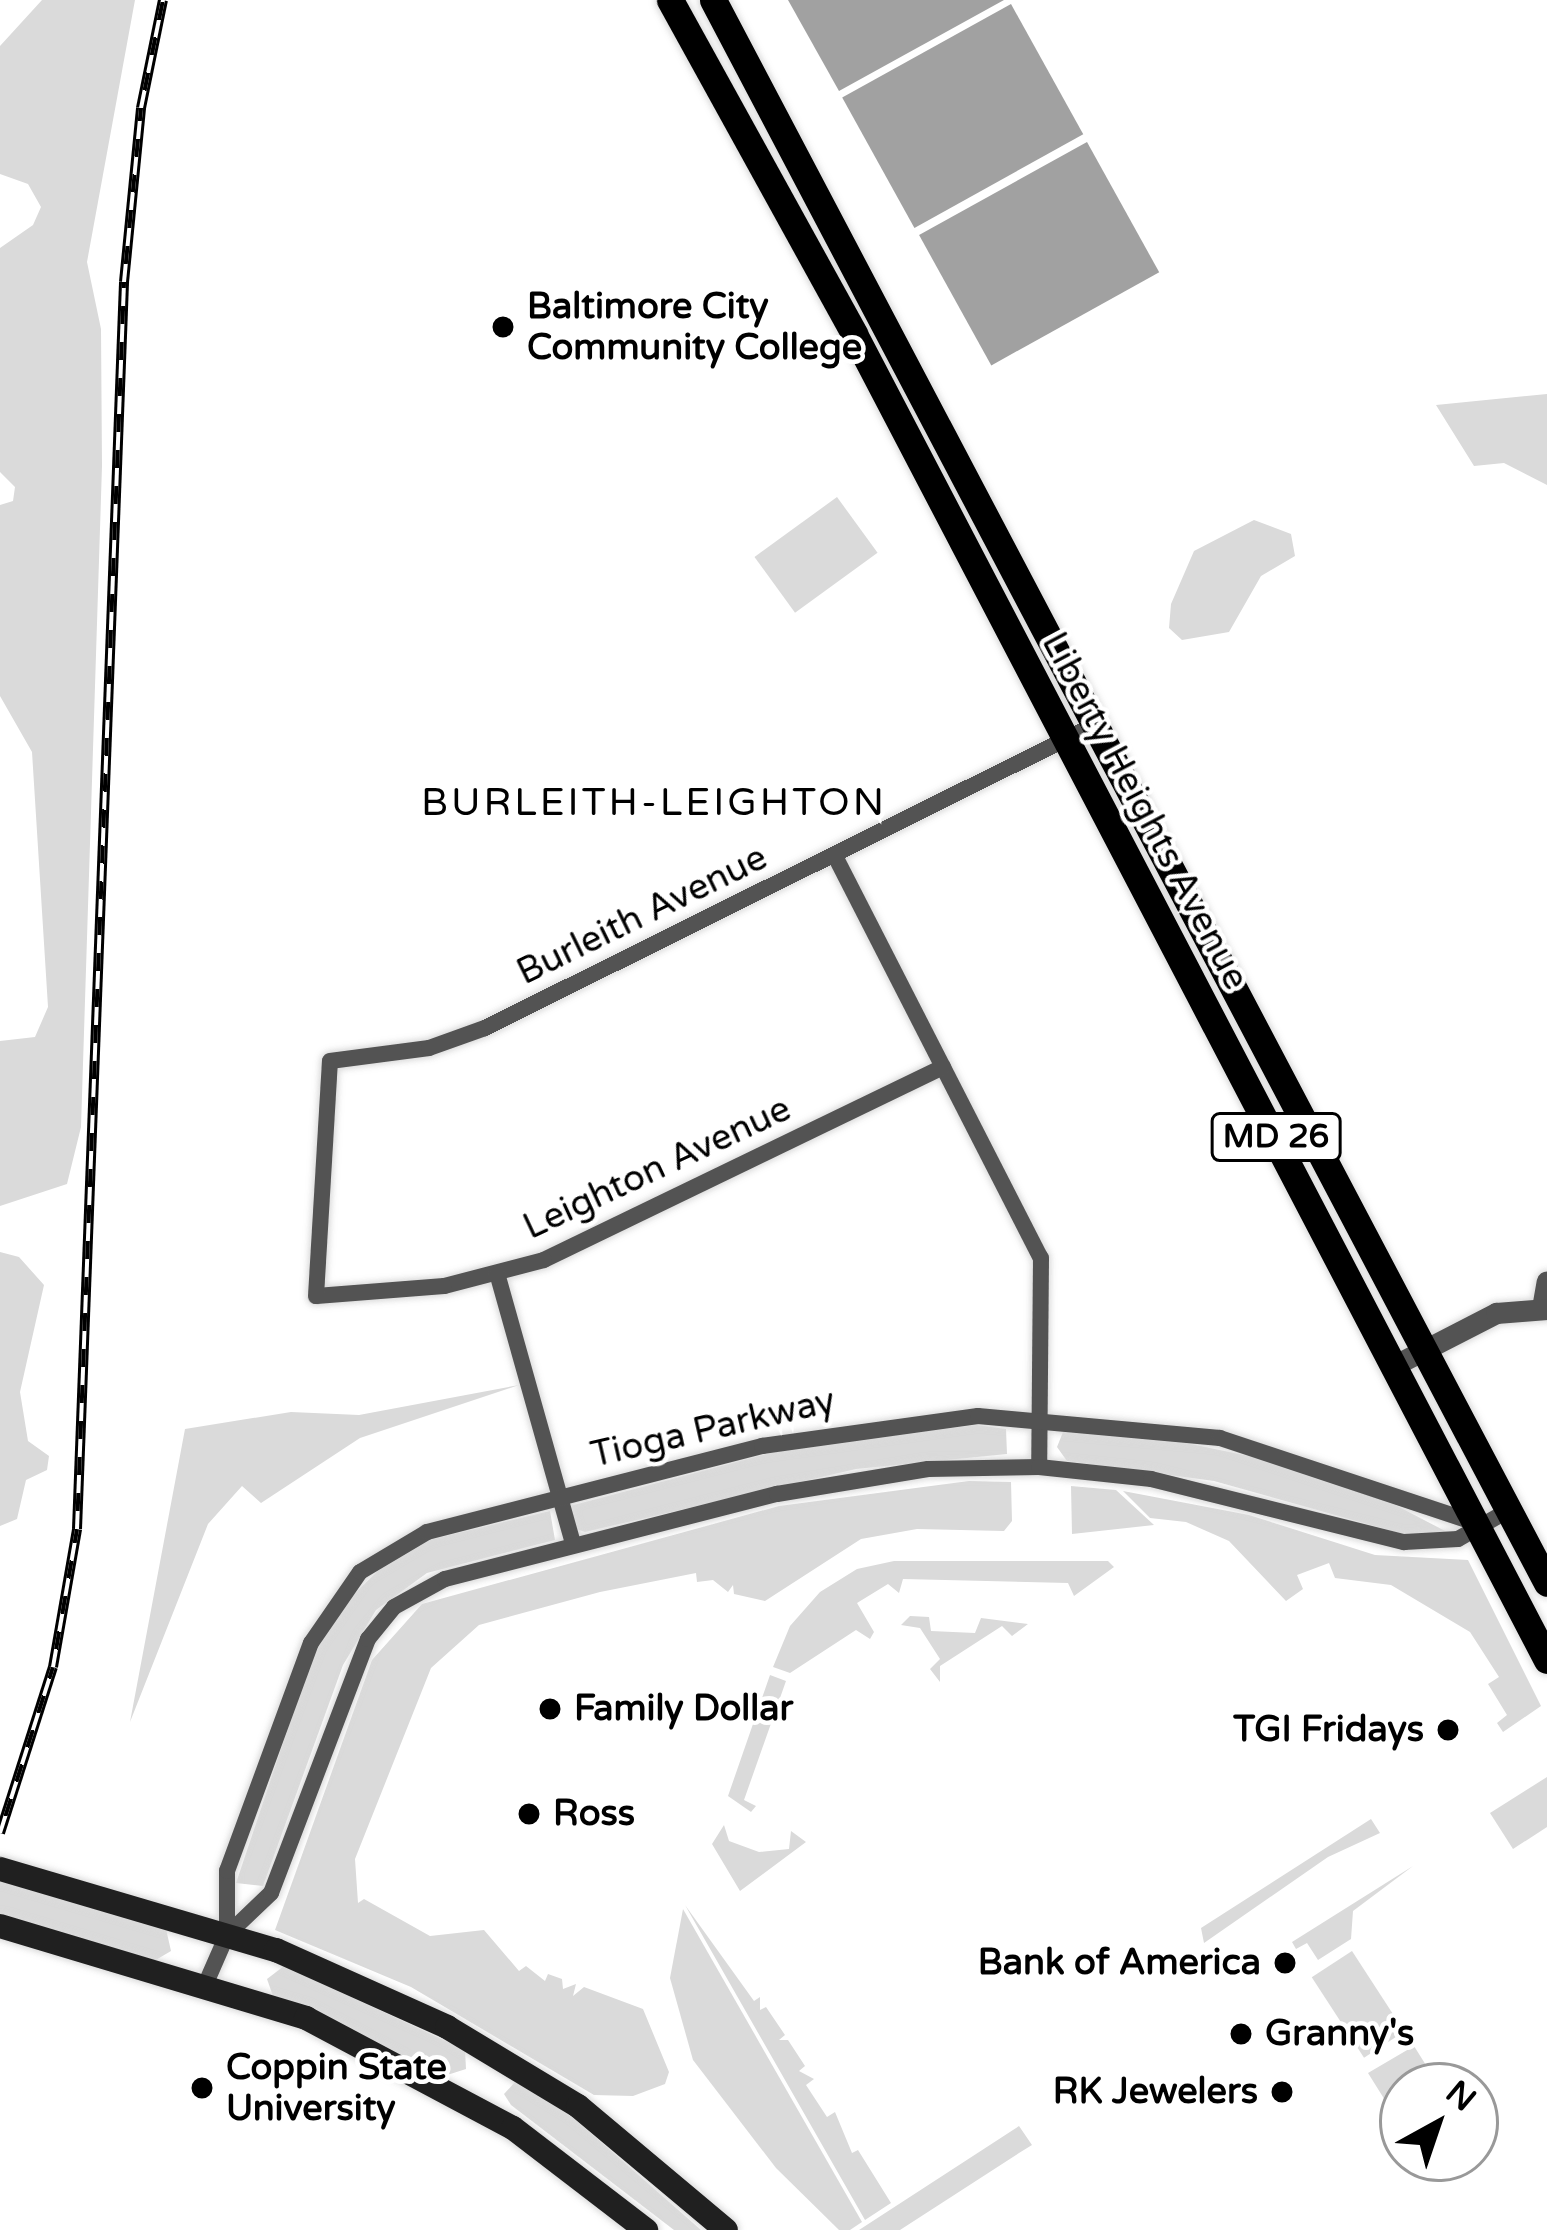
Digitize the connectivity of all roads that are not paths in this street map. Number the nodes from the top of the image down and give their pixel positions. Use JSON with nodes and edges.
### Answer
{"nodes":[{"id":1,"x":670,"y":0,"type":"edge"},
{"id":2,"x":713,"y":0,"type":"edge"},
{"id":3,"x":1098,"y":723,"type":"junction"},
{"id":4,"x":1066,"y":739,"type":"junction"},
{"id":5,"x":836,"y":858,"type":"junction"},
{"id":6,"x":943,"y":1067,"type":"junction"},
{"id":7,"x":497,"y":1274,"type":"junction"},
{"id":8,"x":1547,"y":1281,"type":"edge"},
{"id":9,"x":316,"y":1296,"type":"joint"},
{"id":10,"x":1545,"y":1308,"type":"edge"},
{"id":11,"x":1425,"y":1349,"type":"junction"},
{"id":12,"x":1395,"y":1365,"type":"junction"},
{"id":13,"x":1040,"y":1419,"type":"junction"},
{"id":14,"x":1039,"y":1467,"type":"junction"},
{"id":15,"x":560,"y":1499,"type":"junction"},
{"id":16,"x":1509,"y":1510,"type":"junction"},
{"id":17,"x":1476,"y":1523,"type":"junction"},
{"id":18,"x":573,"y":1544,"type":"junction"},
{"id":19,"x":1547,"y":1582,"type":"edge"},
{"id":20,"x":1547,"y":1660,"type":"edge"},
{"id":21,"x":0,"y":1869,"type":"edge"},
{"id":22,"x":0,"y":1926,"type":"edge"},
{"id":23,"x":227,"y":1935,"type":"junction"},
{"id":24,"x":206,"y":1983,"type":"junction"},
{"id":25,"x":646,"y":2230,"type":"edge"},
{"id":26,"x":726,"y":2230,"type":"edge"}],
"edges":[{"from":1,"to":4,"type":"main road","name":"Liberty Heights Avenue","number":"MD 26"},
{"from":2,"to":3,"type":"main road","name":"Liberty Heights Avenue","number":"MD 26"},
{"from":3,"to":4,"type":"street","name":"Burleith Avenue"},
{"from":3,"to":11,"type":"main road","name":"Liberty Heights Avenue","number":"MD 26"},
{"from":4,"to":5,"type":"street","name":"Burleith Avenue"},
{"from":4,"to":12,"type":"main road","name":"Liberty Heights Avenue","number":"MD 26"},
{"from":5,"to":6,"type":"street"},
{"from":5,"to":9,"type":"street","name":"Burleith Avenue"},
{"from":6,"to":7,"type":"street","name":"Leighton Avenue"},
{"from":6,"to":13,"type":"street"},
{"from":7,"to":9,"type":"street","name":"Leighton Avenue"},
{"from":7,"to":15,"type":"street"},
{"from":8,"to":10,"type":"street"},
{"from":10,"to":11,"type":"street"},
{"from":11,"to":12,"type":"street"},
{"from":11,"to":16,"type":"main road","name":"Liberty Heights Avenue","number":"MD 26"},
{"from":12,"to":17,"type":"main road","name":"Liberty Heights Avenue","number":"MD 26"},
{"from":13,"to":14,"type":"street"},
{"from":13,"to":15,"type":"street","name":"Tioga Parkway"},
{"from":13,"to":17,"type":"street","name":"Tioga Parkway"},
{"from":14,"to":17,"type":"street","name":"Tioga Parkway"},
{"from":14,"to":18,"type":"street","name":"Tioga Parkway"},
{"from":15,"to":18,"type":"street"},
{"from":15,"to":23,"type":"street","name":"Tioga Parkway"},
{"from":16,"to":17,"type":"street","name":"Tioga Parkway"},
{"from":16,"to":19,"type":"main road","name":"Liberty Heights Avenue","number":"MD 26"},
{"from":17,"to":20,"type":"main road","name":"Liberty Heights Avenue","number":"MD 26"},
{"from":18,"to":23,"type":"street","name":"Tioga Parkway"},
{"from":21,"to":23,"type":"main road"},
{"from":22,"to":24,"type":"main road"},
{"from":23,"to":24,"type":"street","name":"Tioga Parkway"},
{"from":23,"to":26,"type":"main road"},
{"from":24,"to":25,"type":"main road"}]}
